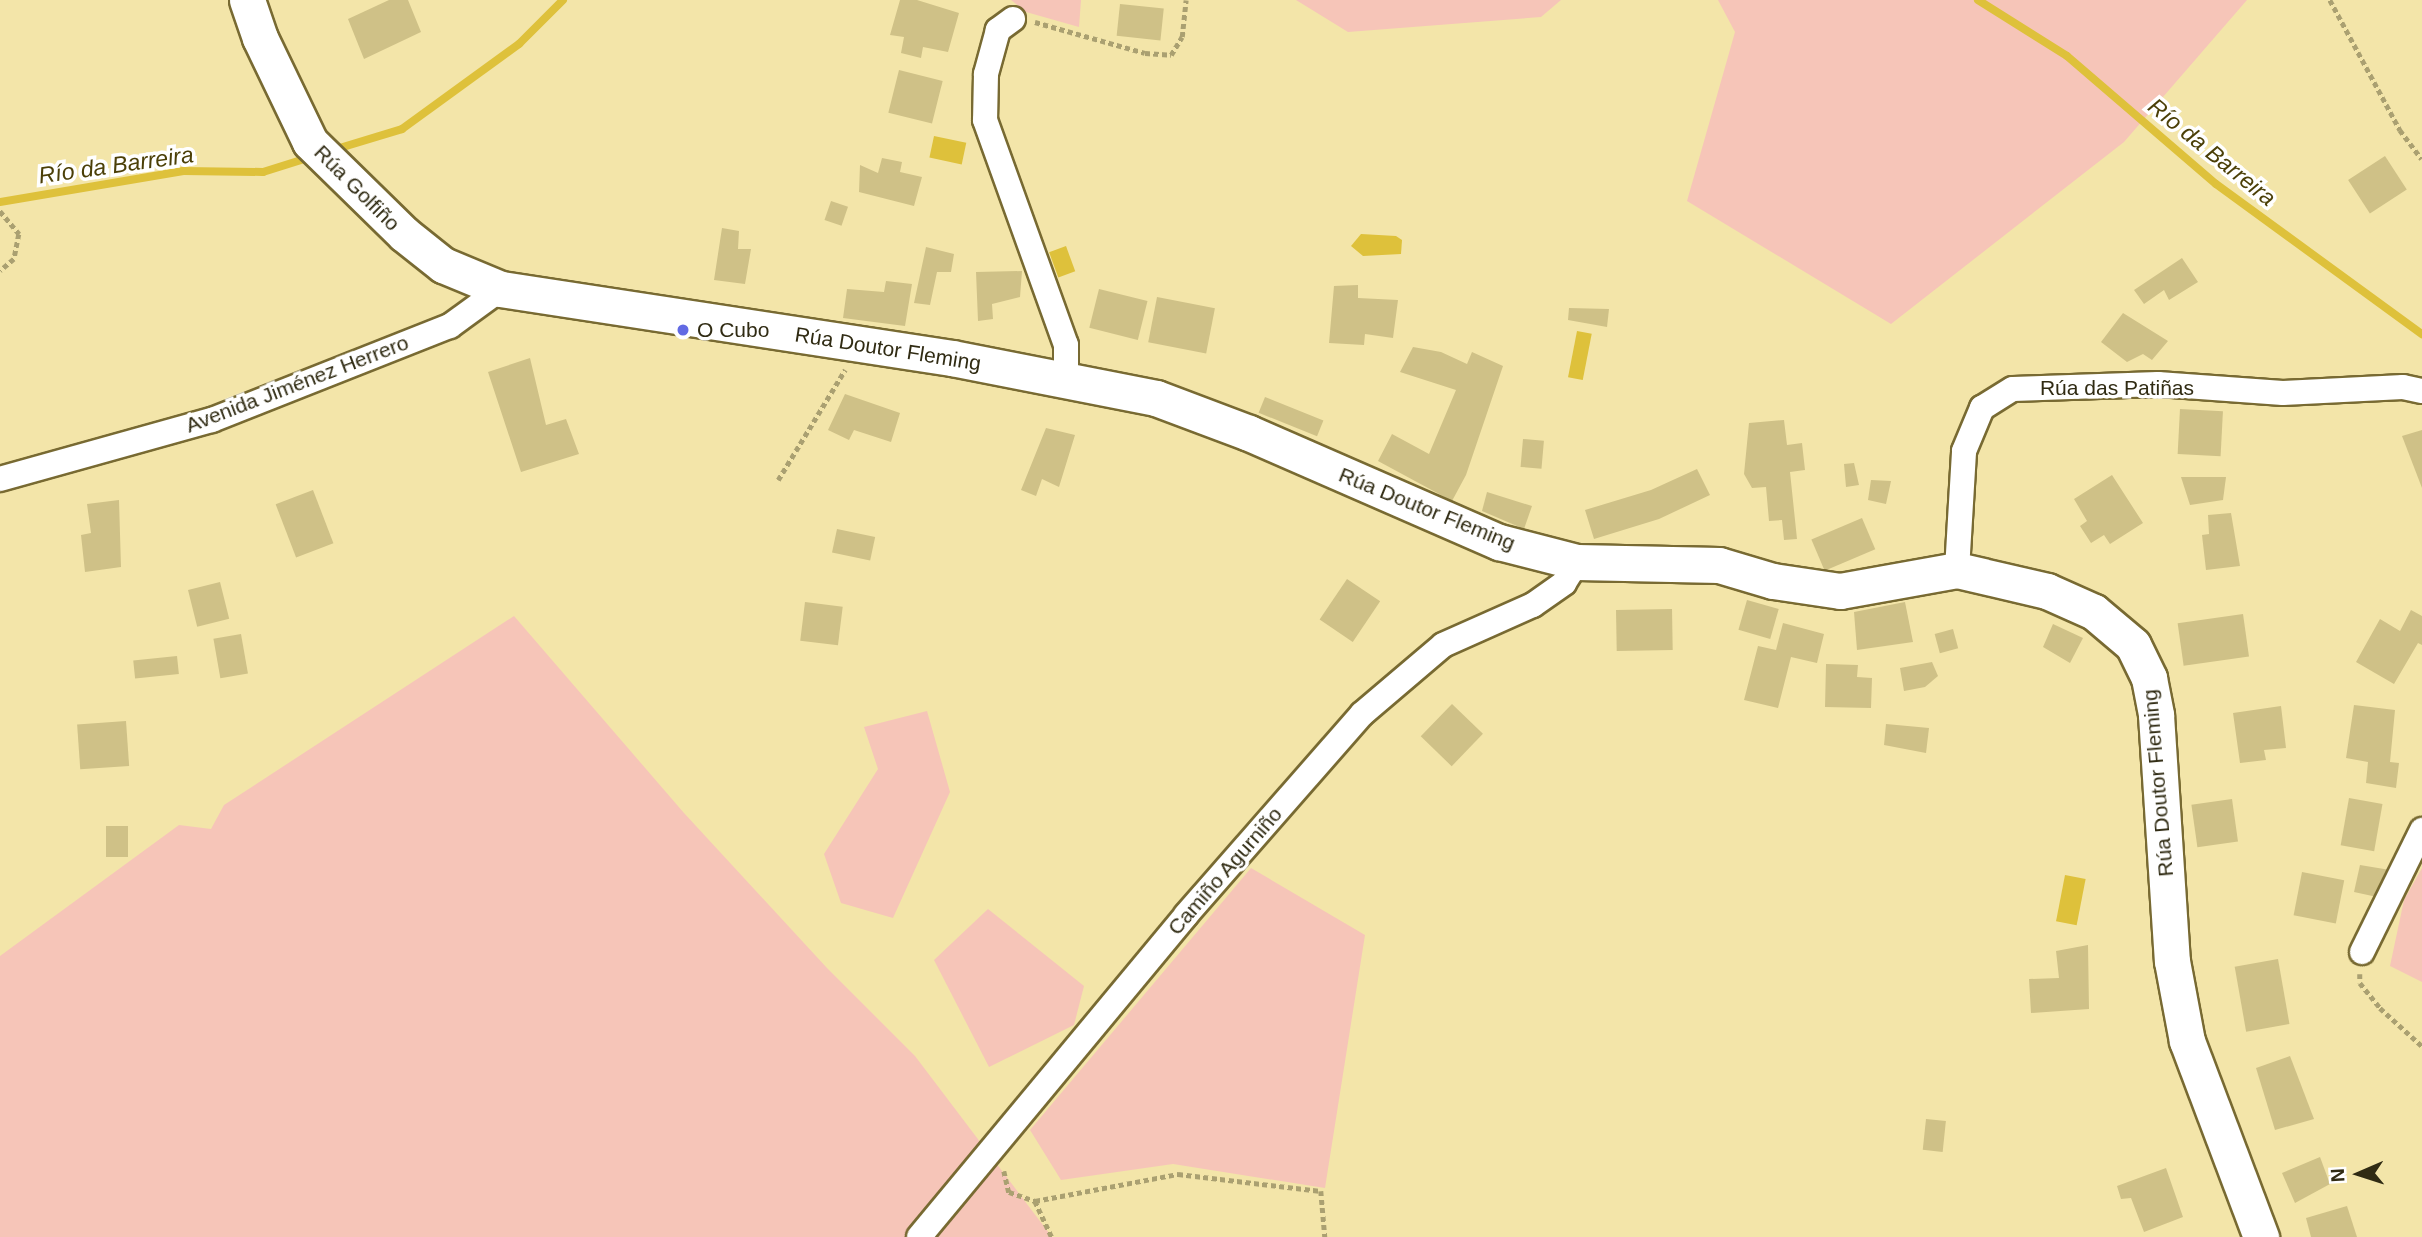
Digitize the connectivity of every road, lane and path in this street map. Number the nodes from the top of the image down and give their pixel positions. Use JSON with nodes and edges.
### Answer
{"nodes":[{"id":1,"x":247,"y":0,"type":"edge"},
{"id":2,"x":1186,"y":0,"type":"edge"},
{"id":3,"x":2330,"y":0,"type":"edge"},
{"id":4,"x":1013,"y":19,"type":"joint"},
{"id":5,"x":2422,"y":159,"type":"edge"},
{"id":6,"x":0,"y":211,"type":"edge"},
{"id":7,"x":0,"y":271,"type":"edge"},
{"id":8,"x":502,"y":289,"type":"junction"},
{"id":9,"x":857,"y":344,"type":"junction"},
{"id":10,"x":2422,"y":371,"type":"edge"},
{"id":11,"x":1066,"y":380,"type":"junction"},
{"id":12,"x":2413,"y":389,"type":"edge"},
{"id":13,"x":0,"y":478,"type":"edge"},
{"id":14,"x":778,"y":480,"type":"dead end"},
{"id":15,"x":1577,"y":562,"type":"junction"},
{"id":16,"x":1957,"y":570,"type":"junction"},
{"id":17,"x":2422,"y":830,"type":"edge"},
{"id":18,"x":2362,"y":952,"type":"joint"},
{"id":19,"x":2422,"y":1046,"type":"edge"},
{"id":20,"x":997,"y":1143,"type":"junction"},
{"id":21,"x":1035,"y":1201,"type":"junction"},
{"id":22,"x":919,"y":1237,"type":"edge"},
{"id":23,"x":1052,"y":1237,"type":"edge"},
{"id":24,"x":1325,"y":1237,"type":"edge"},
{"id":25,"x":2261,"y":1237,"type":"edge"}],
"edges":[{"from":1,"to":8,"type":"main road","name":"Rúa Golfiño"},
{"from":2,"to":4,"type":"path"},
{"from":3,"to":5,"type":"path"},
{"from":4,"to":11,"type":"street"},
{"from":6,"to":7,"type":"path"},
{"from":8,"to":9,"type":"main road","name":"Rúa Doutor Fleming"},
{"from":8,"to":13,"type":"street","name":"Avenida Jiménez Herrero"},
{"from":9,"to":11,"type":"main road","name":"Rúa Doutor Fleming"},
{"from":9,"to":14,"type":"path"},
{"from":10,"to":12,"type":"street"},
{"from":11,"to":15,"type":"main road","name":"Rúa Doutor Fleming"},
{"from":12,"to":16,"type":"street","name":"Rúa das Patiñas"},
{"from":15,"to":16,"type":"main road","name":"Rúa Doutor Fleming"},
{"from":15,"to":20,"type":"street","name":"Camiño Agurniño"},
{"from":16,"to":25,"type":"main road","name":"Rúa Doutor Fleming"},
{"from":17,"to":18,"type":"street"},
{"from":18,"to":19,"type":"path"},
{"from":20,"to":21,"type":"path"},
{"from":20,"to":22,"type":"street","name":"Camiño Agurniño"},
{"from":21,"to":23,"type":"path"},
{"from":21,"to":24,"type":"path"}]}
